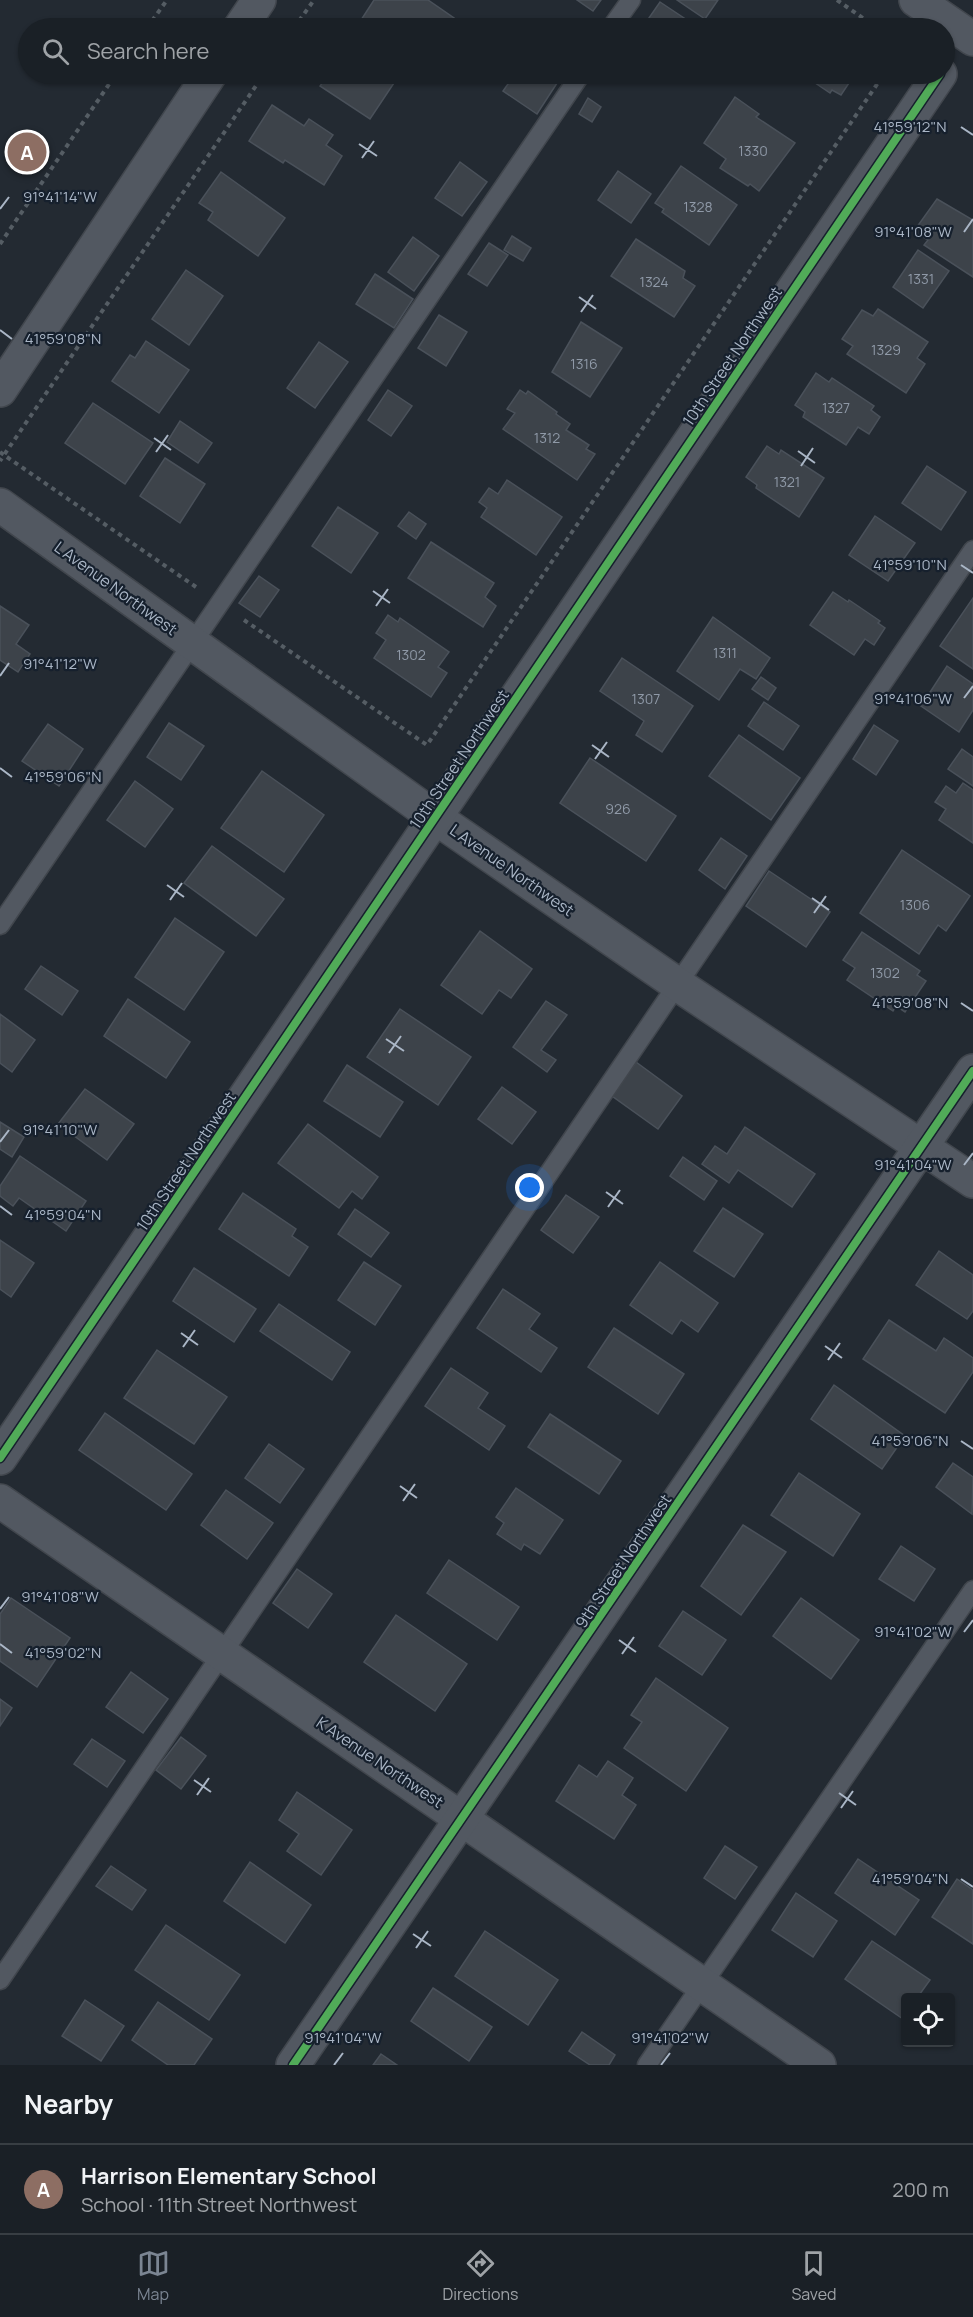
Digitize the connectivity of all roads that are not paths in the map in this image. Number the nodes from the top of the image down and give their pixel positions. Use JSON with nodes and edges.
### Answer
{"nodes":[{"id":1,"x":259,"y":0,"type":"edge"},
{"id":2,"x":631,"y":0,"type":"edge"},
{"id":3,"x":916,"y":0,"type":"edge"},
{"id":4,"x":247,"y":18,"type":"edge"},
{"id":5,"x":619,"y":18,"type":"edge"},
{"id":6,"x":946,"y":18,"type":"edge"},
{"id":7,"x":955,"y":23,"type":"edge"},
{"id":8,"x":971,"y":33,"type":"edge"},
{"id":9,"x":955,"y":53,"type":"edge"},
{"id":10,"x":203,"y":84,"type":"edge"},
{"id":11,"x":574,"y":84,"type":"edge"},
{"id":12,"x":933,"y":84,"type":"edge"},
{"id":13,"x":0,"y":390,"type":"edge"},
{"id":14,"x":0,"y":505,"type":"edge"},
{"id":15,"x":973,"y":550,"type":"edge"},
{"id":16,"x":192,"y":642,"type":"junction"},
{"id":17,"x":436,"y":818,"type":"junction"},
{"id":18,"x":0,"y":925,"type":"edge"},
{"id":19,"x":677,"y":984,"type":"junction"},
{"id":20,"x":973,"y":1071,"type":"edge"},
{"id":21,"x":922,"y":1146,"type":"junction"},
{"id":22,"x":973,"y":1181,"type":"edge"},
{"id":23,"x":0,"y":1458,"type":"edge"},
{"id":24,"x":0,"y":1501,"type":"edge"},
{"id":25,"x":973,"y":1590,"type":"edge"},
{"id":26,"x":222,"y":1654,"type":"junction"},
{"id":27,"x":463,"y":1819,"type":"junction"},
{"id":28,"x":0,"y":1980,"type":"edge"},
{"id":29,"x":702,"y":1984,"type":"junction"},
{"id":30,"x":293,"y":2065,"type":"edge"},
{"id":31,"x":647,"y":2065,"type":"edge"},
{"id":32,"x":819,"y":2065,"type":"edge"}],
"edges":[{"from":1,"to":4,"type":"street"},
{"from":2,"to":5,"type":"lane"},
{"from":3,"to":6,"type":"street"},
{"from":7,"to":8,"type":"street"},
{"from":8,"to":9,"type":"street"},
{"from":10,"to":13,"type":"street"},
{"from":11,"to":16,"type":"lane"},
{"from":12,"to":17,"type":"street","name":"10th Street Northwest"},
{"from":14,"to":16,"type":"street","name":"L Avenue Northwest"},
{"from":15,"to":19,"type":"lane"},
{"from":16,"to":17,"type":"street","name":"L Avenue Northwest"},
{"from":16,"to":18,"type":"lane"},
{"from":17,"to":19,"type":"street","name":"L Avenue Northwest"},
{"from":17,"to":23,"type":"street","name":"10th Street Northwest"},
{"from":19,"to":21,"type":"street","name":"L Avenue Northwest"},
{"from":19,"to":26,"type":"lane"},
{"from":20,"to":21,"type":"street","name":"9th Street Northwest"},
{"from":21,"to":22,"type":"street","name":"L Avenue Northwest"},
{"from":21,"to":27,"type":"street","name":"9th Street Northwest"},
{"from":24,"to":26,"type":"street","name":"K Avenue Northwest"},
{"from":25,"to":29,"type":"lane"},
{"from":26,"to":27,"type":"street","name":"K Avenue Northwest"},
{"from":26,"to":28,"type":"lane"},
{"from":27,"to":29,"type":"street","name":"K Avenue Northwest"},
{"from":27,"to":30,"type":"street","name":"9th Street Northwest"},
{"from":29,"to":31,"type":"lane"},
{"from":29,"to":32,"type":"street","name":"K Avenue Northwest"}]}
